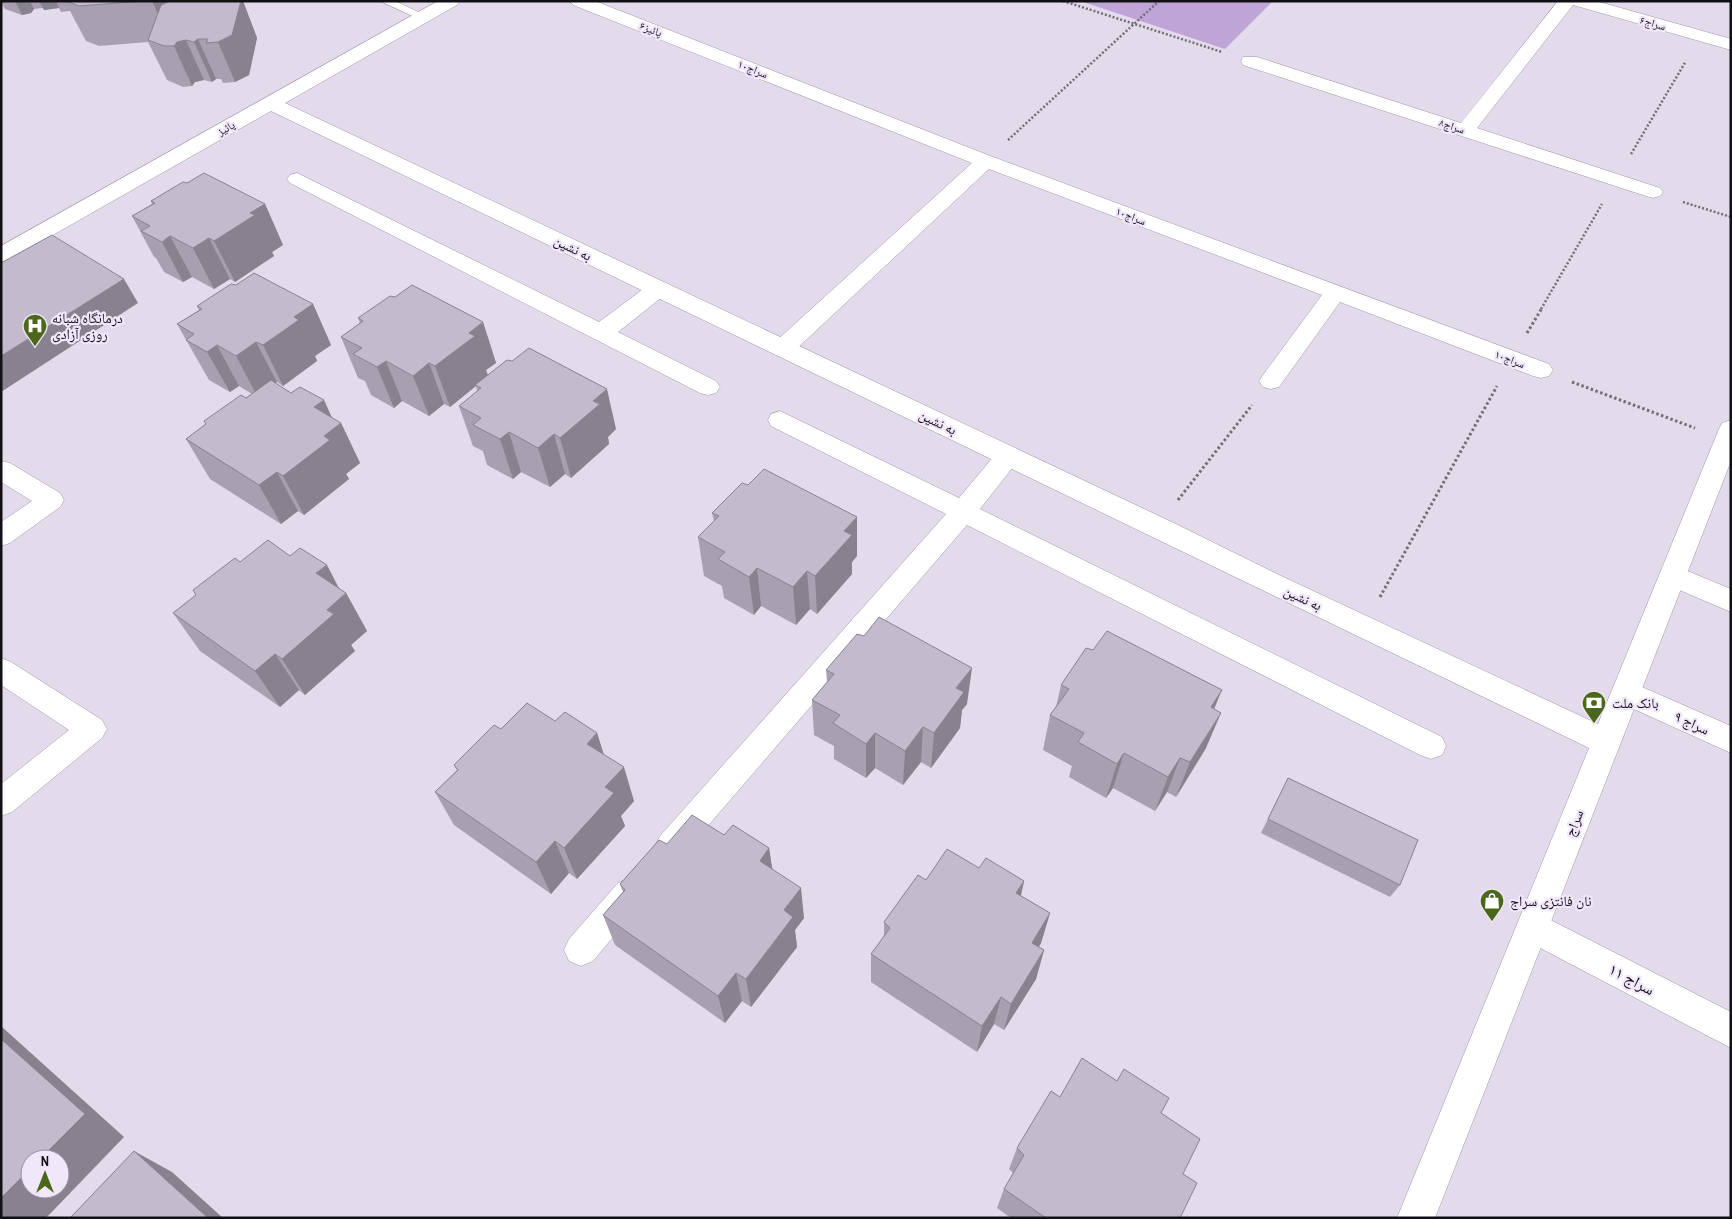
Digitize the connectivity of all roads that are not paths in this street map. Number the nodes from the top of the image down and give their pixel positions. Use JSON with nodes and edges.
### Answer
{"nodes":[{"id":1,"x":385,"y":1,"type":"edge"},
{"id":2,"x":451,"y":1,"type":"edge"},
{"id":3,"x":579,"y":1,"type":"edge"},
{"id":4,"x":1566,"y":1,"type":"edge"},
{"id":5,"x":1576,"y":1,"type":"edge"},
{"id":6,"x":423,"y":17,"type":"junction"},
{"id":7,"x":1731,"y":46,"type":"edge"},
{"id":8,"x":723,"y":57,"type":"joint"},
{"id":9,"x":1250,"y":61,"type":"road end"},
{"id":10,"x":270,"y":103,"type":"junction"},
{"id":11,"x":1466,"y":130,"type":"junction"},
{"id":12,"x":986,"y":161,"type":"junction"},
{"id":13,"x":297,"y":179,"type":"dead end"},
{"id":14,"x":1654,"y":192,"type":"road end"},
{"id":15,"x":1,"y":255,"type":"edge"},
{"id":16,"x":658,"y":288,"type":"junction"},
{"id":17,"x":1335,"y":293,"type":"junction"},
{"id":18,"x":602,"y":332,"type":"junction"},
{"id":19,"x":783,"y":348,"type":"junction"},
{"id":20,"x":1541,"y":370,"type":"road end"},
{"id":21,"x":1271,"y":380,"type":"road end"},
{"id":22,"x":708,"y":387,"type":"dead end"},
{"id":23,"x":780,"y":420,"type":"dead end"},
{"id":24,"x":1728,"y":434,"type":"edge"},
{"id":25,"x":1008,"y":456,"type":"junction"},
{"id":26,"x":1,"y":470,"type":"edge"},
{"id":27,"x":963,"y":512,"type":"junction"},
{"id":28,"x":1,"y":536,"type":"edge"},
{"id":29,"x":1673,"y":576,"type":"junction"},
{"id":30,"x":1731,"y":601,"type":"edge"},
{"id":31,"x":1,"y":670,"type":"edge"},
{"id":32,"x":1626,"y":692,"type":"junction"},
{"id":33,"x":1731,"y":740,"type":"edge"},
{"id":34,"x":1606,"y":742,"type":"junction"},
{"id":35,"x":1431,"y":746,"type":"dead end"},
{"id":36,"x":1,"y":802,"type":"edge"},
{"id":37,"x":1533,"y":927,"type":"junction"},
{"id":38,"x":581,"y":950,"type":"dead end"},
{"id":39,"x":1731,"y":1031,"type":"edge"},
{"id":40,"x":1416,"y":1218,"type":"edge"}],
"edges":[{"from":1,"to":6,"type":"lane"},
{"from":2,"to":6,"type":"street","name":"پائیز"},
{"from":3,"to":8,"type":"street","name":"پائیز۶"},
{"from":4,"to":11,"type":"street"},
{"from":5,"to":7,"type":"street","name":"سراج۶"},
{"from":6,"to":10,"type":"street","name":"پائیز"},
{"from":8,"to":12,"type":"street","name":"سراج۱۰"},
{"from":9,"to":11,"type":"street","name":"سراج۸"},
{"from":10,"to":15,"type":"street","name":"پائیز"},
{"from":10,"to":16,"type":"street","name":"به نشین"},
{"from":11,"to":14,"type":"street","name":"سراج۸"},
{"from":12,"to":17,"type":"street","name":"سراج۱۰"},
{"from":12,"to":19,"type":"street"},
{"from":13,"to":18,"type":"street"},
{"from":16,"to":18,"type":"street"},
{"from":16,"to":19,"type":"street","name":"به نشین"},
{"from":17,"to":20,"type":"street","name":"سراج۱۰"},
{"from":17,"to":21,"type":"street"},
{"from":18,"to":22,"type":"street"},
{"from":19,"to":25,"type":"street","name":"به نشین"},
{"from":23,"to":27,"type":"street"},
{"from":24,"to":29,"type":"street","name":"سراج"},
{"from":25,"to":27,"type":"street"},
{"from":25,"to":34,"type":"street","name":"به نشین"},
{"from":26,"to":28,"type":"street"},
{"from":27,"to":35,"type":"street"},
{"from":27,"to":38,"type":"street"},
{"from":29,"to":30,"type":"street"},
{"from":29,"to":32,"type":"street","name":"سراج"},
{"from":31,"to":36,"type":"street"},
{"from":32,"to":33,"type":"street","name":"سراج ۹"},
{"from":32,"to":34,"type":"street","name":"سراج"},
{"from":34,"to":37,"type":"street","name":"سراج"},
{"from":37,"to":39,"type":"street","name":"سراج ۱۱"},
{"from":37,"to":40,"type":"street","name":"سراج"}]}
